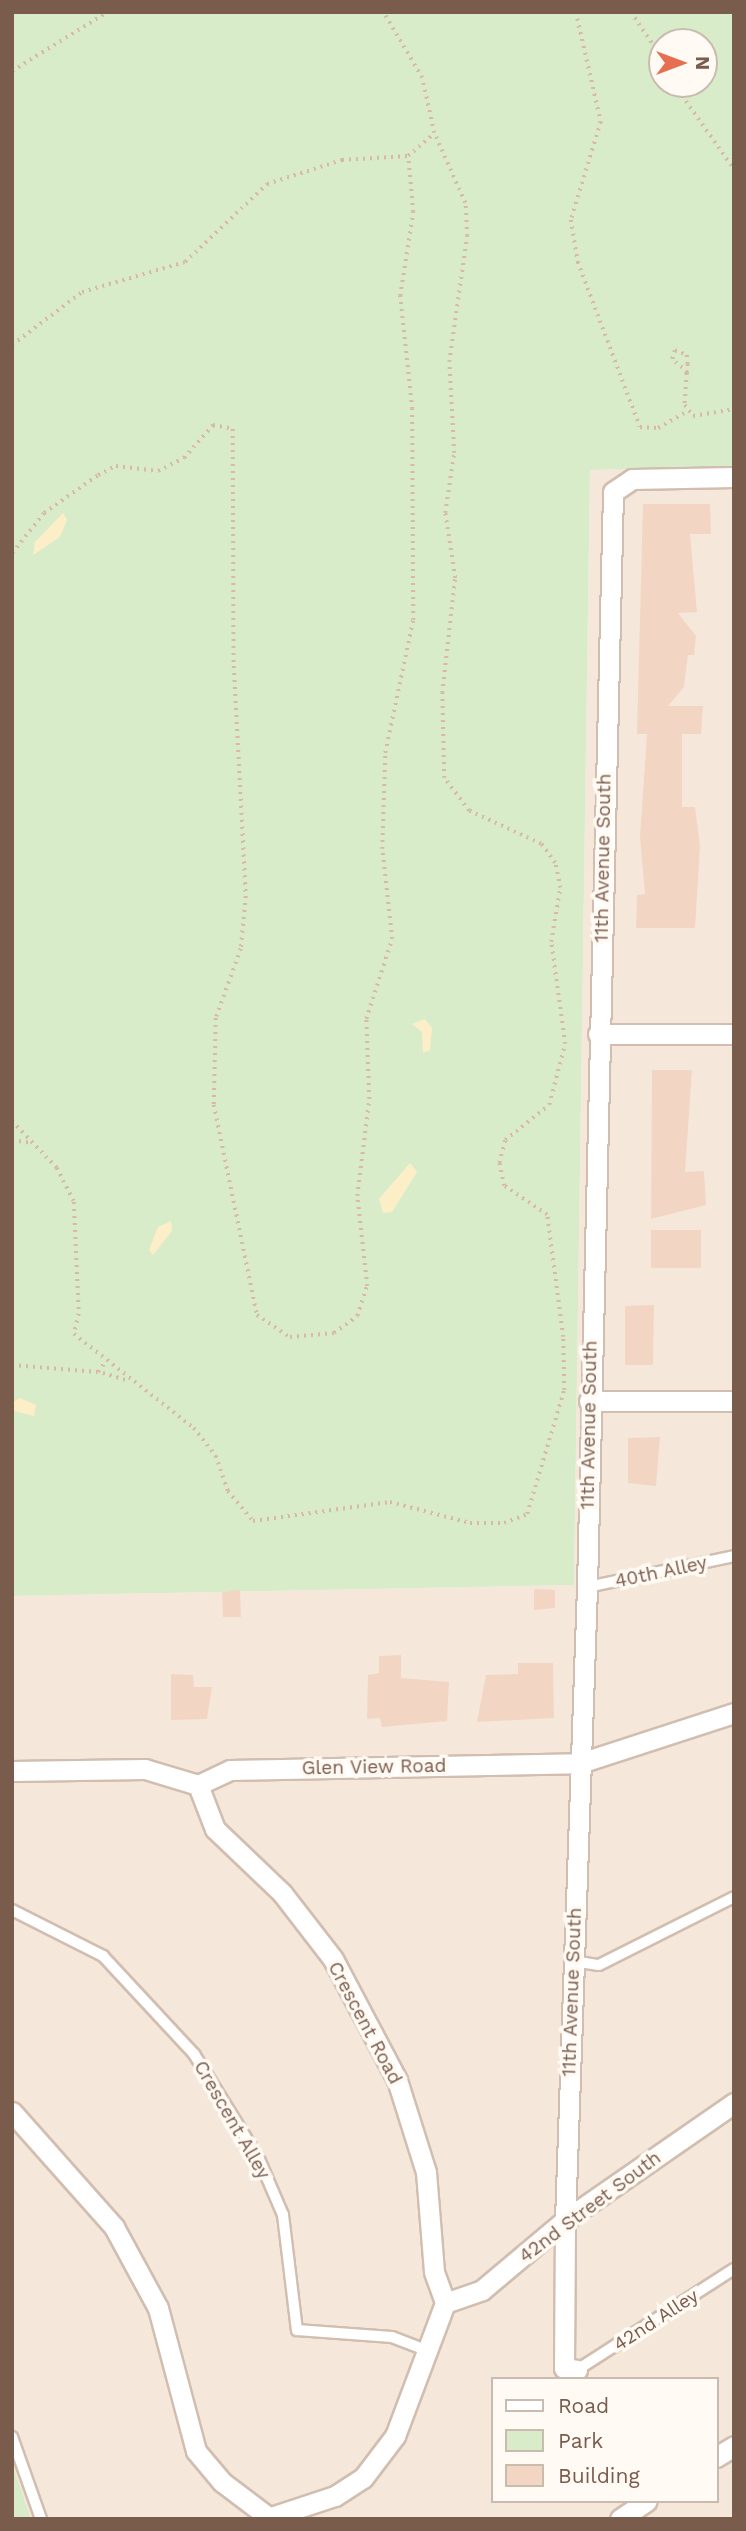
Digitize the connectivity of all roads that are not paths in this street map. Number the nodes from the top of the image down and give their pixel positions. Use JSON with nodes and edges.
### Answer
{"nodes":[{"id":1,"x":734,"y":477,"type":"edge"},
{"id":2,"x":598,"y":1034,"type":"junction"},
{"id":3,"x":734,"y":1034,"type":"edge"},
{"id":4,"x":589,"y":1401,"type":"junction"},
{"id":5,"x":734,"y":1401,"type":"edge"},
{"id":6,"x":734,"y":1556,"type":"edge"},
{"id":7,"x":587,"y":1587,"type":"junction"},
{"id":8,"x":734,"y":1713,"type":"edge"},
{"id":9,"x":580,"y":1763,"type":"junction"},
{"id":10,"x":12,"y":1771,"type":"edge"},
{"id":11,"x":198,"y":1785,"type":"junction"},
{"id":12,"x":734,"y":1897,"type":"edge"},
{"id":13,"x":12,"y":1910,"type":"edge"},
{"id":14,"x":572,"y":1961,"type":"junction"},
{"id":15,"x":734,"y":2103,"type":"edge"},
{"id":16,"x":12,"y":2112,"type":"edge"},
{"id":17,"x":565,"y":2220,"type":"junction"},
{"id":18,"x":734,"y":2269,"type":"edge"},
{"id":19,"x":445,"y":2303,"type":"junction"},
{"id":20,"x":423,"y":2349,"type":"junction"},
{"id":21,"x":578,"y":2370,"type":"joint"},
{"id":22,"x":12,"y":2437,"type":"edge"},
{"id":23,"x":734,"y":2446,"type":"edge"},
{"id":24,"x":718,"y":2456,"type":"edge"},
{"id":25,"x":645,"y":2503,"type":"edge"},
{"id":26,"x":271,"y":2518,"type":"edge"},
{"id":27,"x":41,"y":2519,"type":"edge"},
{"id":28,"x":620,"y":2519,"type":"edge"}],
"edges":[{"from":1,"to":2,"type":"street","name":"11th Avenue South"},
{"from":2,"to":3,"type":"street"},
{"from":2,"to":4,"type":"street","name":"11th Avenue South"},
{"from":4,"to":5,"type":"street"},
{"from":4,"to":7,"type":"street","name":"11th Avenue South"},
{"from":6,"to":7,"type":"lane","name":"40th Alley"},
{"from":7,"to":9,"type":"street","name":"11th Avenue South"},
{"from":8,"to":9,"type":"street","name":"Glen View Road"},
{"from":9,"to":11,"type":"street","name":"Glen View Road"},
{"from":9,"to":14,"type":"street","name":"11th Avenue South"},
{"from":10,"to":11,"type":"street"},
{"from":11,"to":19,"type":"street","name":"Crescent Road"},
{"from":12,"to":14,"type":"lane"},
{"from":13,"to":20,"type":"lane","name":"Crescent Alley"},
{"from":14,"to":17,"type":"street","name":"11th Avenue South"},
{"from":15,"to":17,"type":"street","name":"42nd Street South"},
{"from":16,"to":26,"type":"street"},
{"from":17,"to":19,"type":"street","name":"42nd Street South"},
{"from":17,"to":21,"type":"street","name":"11th Avenue South"},
{"from":18,"to":21,"type":"lane","name":"42nd Alley"},
{"from":19,"to":20,"type":"street"},
{"from":20,"to":26,"type":"street"},
{"from":22,"to":27,"type":"lane"},
{"from":23,"to":24,"type":"street"},
{"from":25,"to":28,"type":"street"}]}
